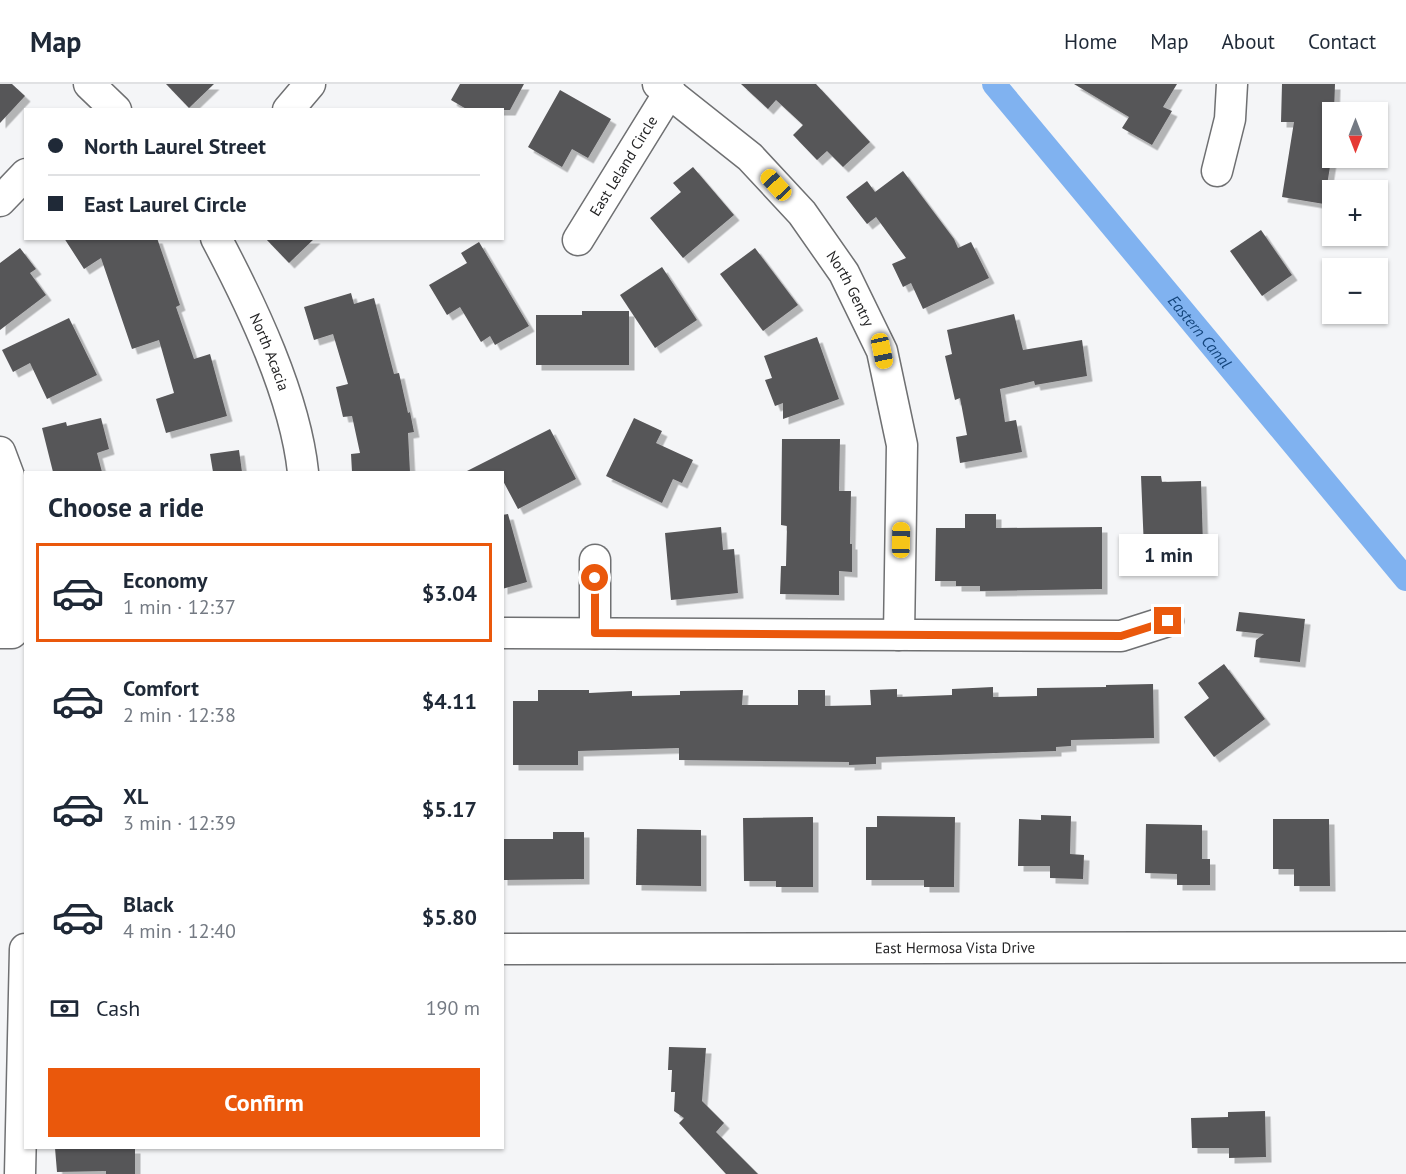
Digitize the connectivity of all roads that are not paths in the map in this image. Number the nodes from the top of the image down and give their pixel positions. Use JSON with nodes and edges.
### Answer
{"nodes":[{"id":1,"x":310,"y":84,"type":"edge"},
{"id":2,"x":1232,"y":84,"type":"edge"},
{"id":3,"x":664,"y":88,"type":"edge"},
{"id":4,"x":290,"y":108,"type":"edge"},
{"id":5,"x":1217,"y":171,"type":"dead end"},
{"id":6,"x":24,"y":176,"type":"edge"},
{"id":7,"x":0,"y":201,"type":"edge"},
{"id":8,"x":217,"y":240,"type":"edge"},
{"id":9,"x":578,"y":240,"type":"dead end"},
{"id":10,"x":0,"y":452,"type":"edge"},
{"id":11,"x":303,"y":471,"type":"edge"},
{"id":12,"x":595,"y":560,"type":"dead end"},
{"id":13,"x":1168,"y":621,"type":"dead end"},
{"id":14,"x":6,"y":633,"type":"edge"},
{"id":15,"x":504,"y":633,"type":"edge"},
{"id":16,"x":595,"y":633,"type":"junction"},
{"id":17,"x":899,"y":634,"type":"junction"},
{"id":18,"x":1406,"y":947,"type":"edge"},
{"id":19,"x":504,"y":949,"type":"edge"},
{"id":20,"x":0,"y":950,"type":"edge"},
{"id":21,"x":24,"y":950,"type":"edge"},
{"id":22,"x":24,"y":995,"type":"edge"},
{"id":23,"x":20,"y":1174,"type":"edge"}],
"edges":[{"from":1,"to":4,"type":"street"},
{"from":2,"to":5,"type":"street"},
{"from":3,"to":9,"type":"street","name":"East Leland Circle"},
{"from":3,"to":17,"type":"street","name":"North Gentry"},
{"from":6,"to":7,"type":"street"},
{"from":8,"to":11,"type":"street","name":"North Acacia"},
{"from":10,"to":14,"type":"street"},
{"from":12,"to":16,"type":"street"},
{"from":13,"to":17,"type":"street"},
{"from":15,"to":16,"type":"street"},
{"from":16,"to":17,"type":"street"},
{"from":18,"to":19,"type":"street","name":"East Hermosa Vista Drive"},
{"from":20,"to":21,"type":"street"},
{"from":22,"to":23,"type":"street"}]}
